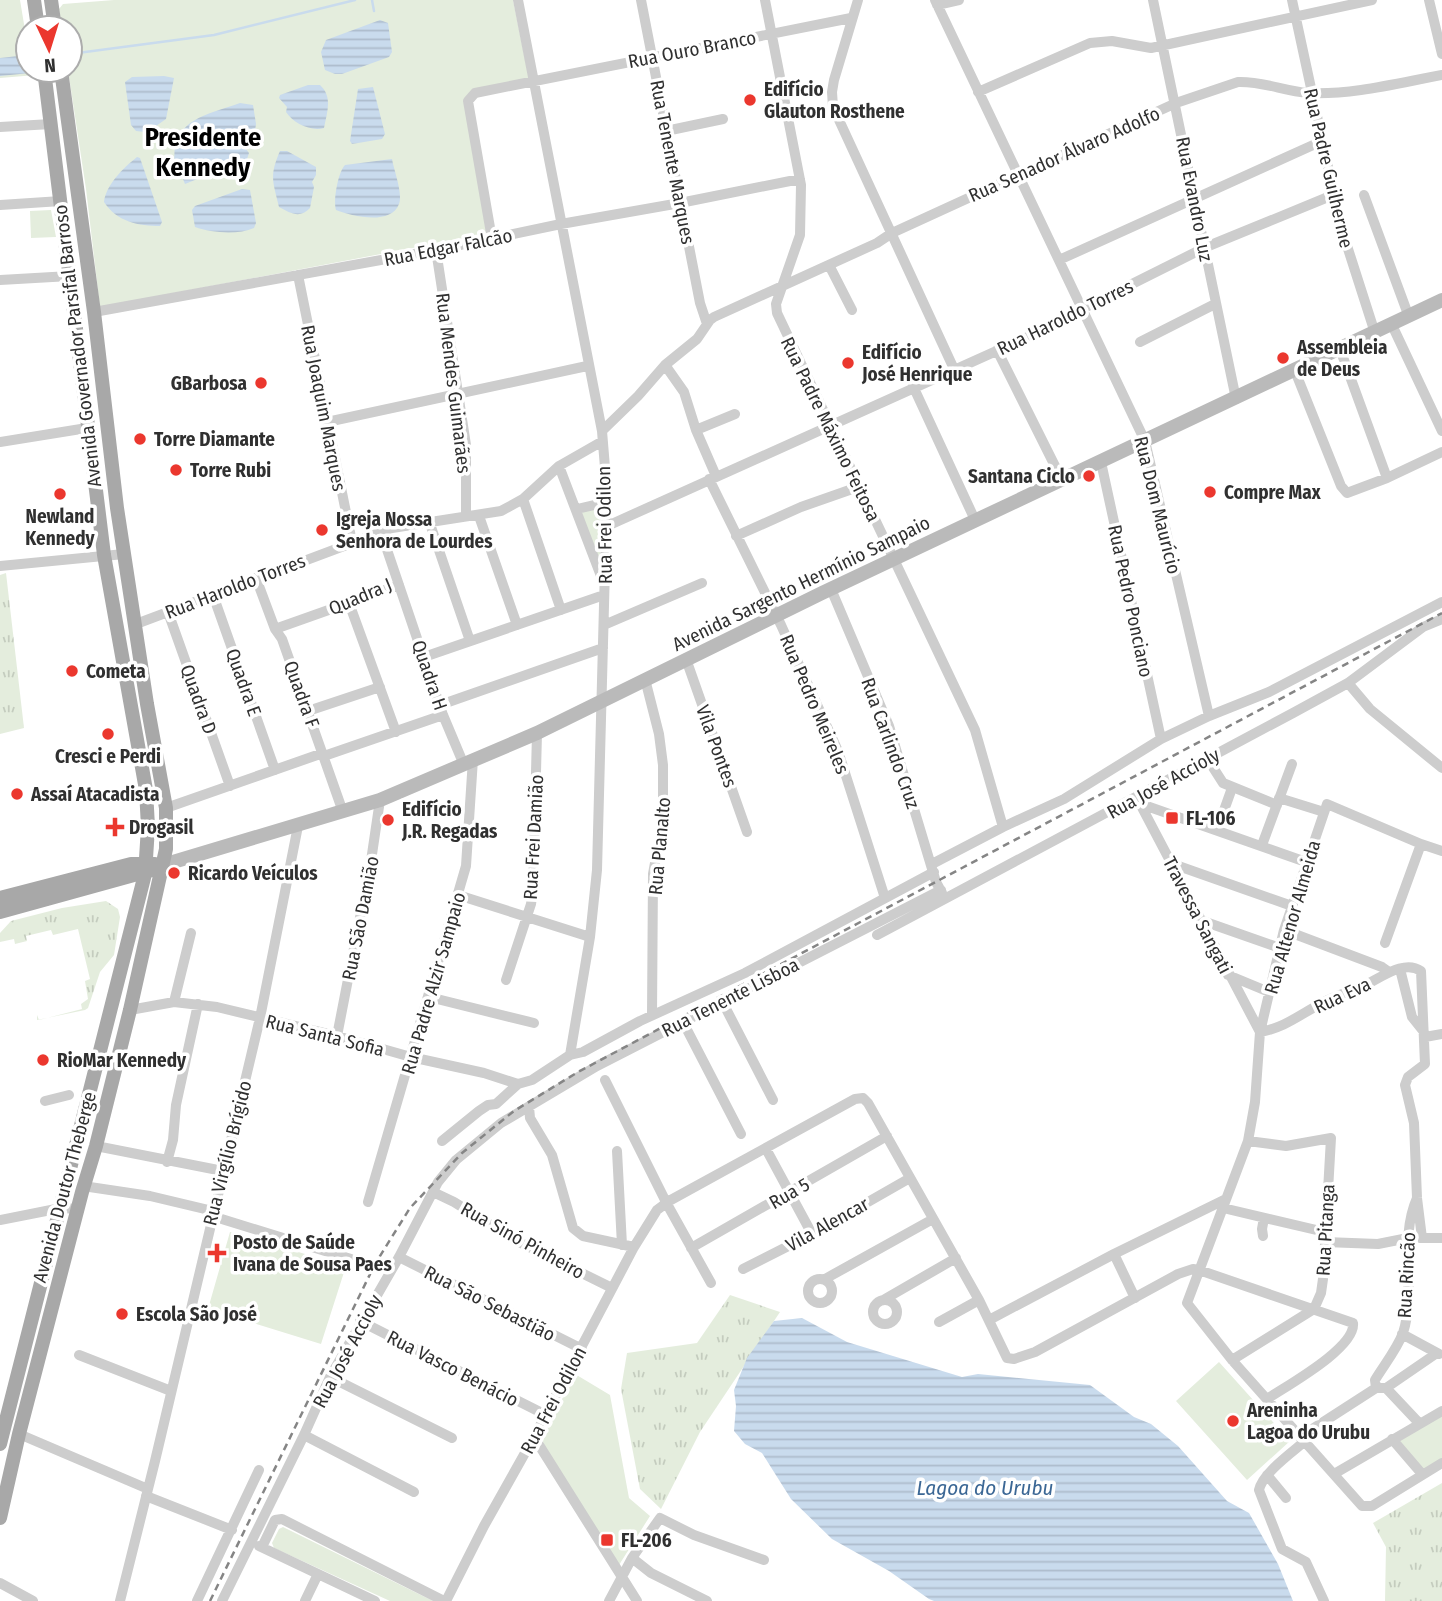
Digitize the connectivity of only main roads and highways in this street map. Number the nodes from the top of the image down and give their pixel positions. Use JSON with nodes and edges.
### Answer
{"nodes":[{"id":1,"x":46,"y":84,"type":"edge"},
{"id":2,"x":63,"y":84,"type":"edge"},
{"id":3,"x":62,"y":206,"type":"junction"},
{"id":4,"x":1442,"y":300,"type":"edge"},
{"id":5,"x":94,"y":312,"type":"junction"},
{"id":6,"x":163,"y":865,"type":"junction"},
{"id":7,"x":146,"y":868,"type":"junction"},
{"id":8,"x":69,"y":892,"type":"junction"},
{"id":9,"x":0,"y":898,"type":"edge"},
{"id":10,"x":136,"y":909,"type":"junction"},
{"id":11,"x":0,"y":912,"type":"edge"},
{"id":12,"x":91,"y":1090,"type":"junction"},
{"id":13,"x":109,"y":1094,"type":"junction"},
{"id":14,"x":18,"y":1437,"type":"junction"},
{"id":15,"x":1,"y":1440,"type":"edge"},
{"id":16,"x":0,"y":1518,"type":"edge"}],
"edges":[{"from":1,"to":3,"type":"main road","name":"Avenida Governador Parsifal Barroso"},
{"from":2,"to":5,"type":"main road","name":"Avenida Governador Parsifal Barroso"},
{"from":3,"to":5,"type":"main road"},
{"from":3,"to":7,"type":"main road","name":"Avenida Governador Parsifal Barroso"},
{"from":4,"to":6,"type":"main road","name":"Avenida Sargento Hermínio Sampaio"},
{"from":5,"to":6,"type":"main road","name":"Avenida Governador Parsifal Barroso"},
{"from":6,"to":7,"type":"main road","name":"Avenida Sargento Hermínio Sampaio"},
{"from":6,"to":13,"type":"main road","name":"Avenida Doutor Theberge"},
{"from":7,"to":8,"type":"main road","name":"Avenida Sargento Hermínio Sampaio"},
{"from":7,"to":9,"type":"main road","name":"Avenida Sargento Hermínio Sampaio"},
{"from":7,"to":10,"type":"main road","name":"Avenida Doutor Theberge"},
{"from":8,"to":10,"type":"main road"},
{"from":8,"to":11,"type":"main road","name":"Avenida Sargento Hermínio Sampaio"},
{"from":10,"to":12,"type":"main road","name":"Avenida Doutor Theberge"},
{"from":12,"to":13,"type":"main road"},
{"from":12,"to":15,"type":"main road","name":"Avenida Doutor Theberge"},
{"from":13,"to":14,"type":"main road","name":"Avenida Doutor Theberge"},
{"from":14,"to":15,"type":"main road"},
{"from":14,"to":16,"type":"main road","name":"Avenida Doutor Theberge"}]}
